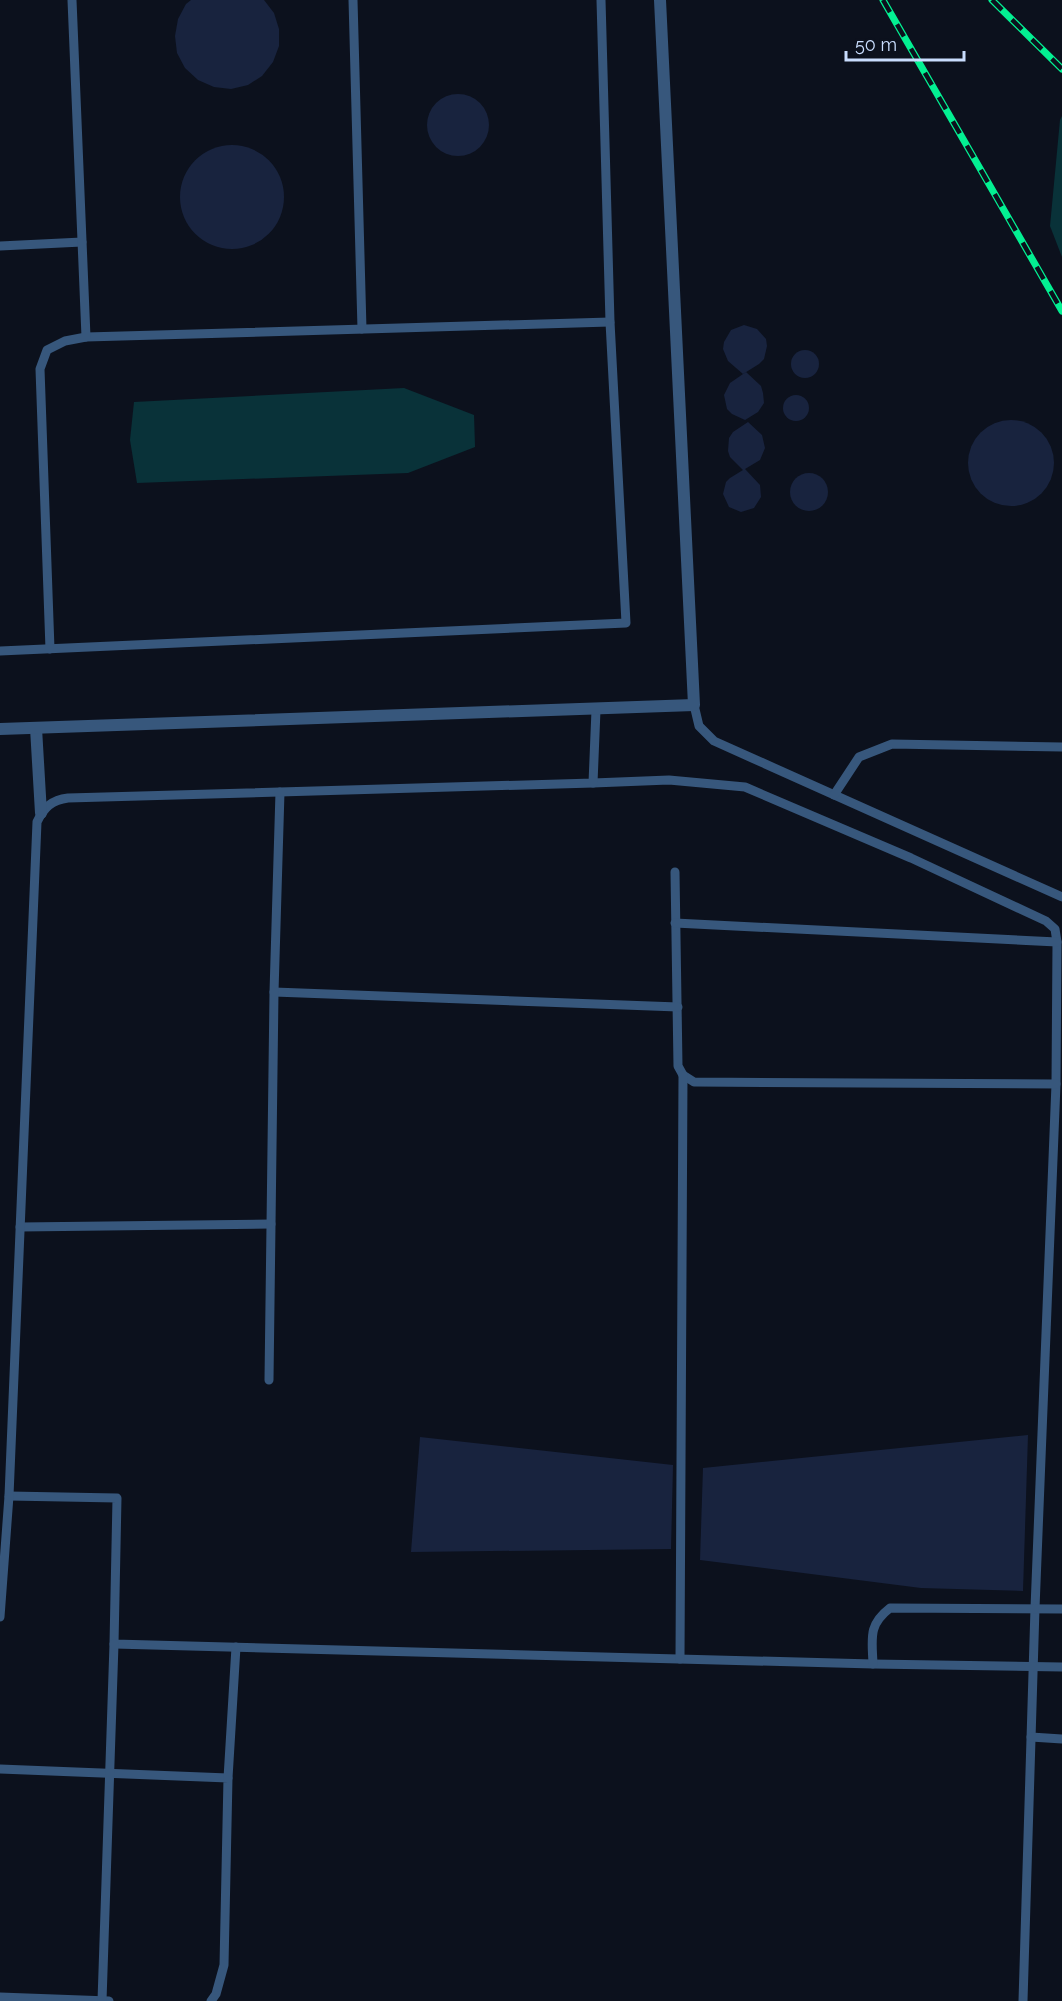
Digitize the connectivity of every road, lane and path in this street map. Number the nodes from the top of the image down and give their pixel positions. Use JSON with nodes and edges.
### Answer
{"nodes":[{"id":1,"x":72,"y":0,"type":"edge"},
{"id":2,"x":353,"y":0,"type":"edge"},
{"id":3,"x":602,"y":0,"type":"edge"},
{"id":4,"x":660,"y":0,"type":"edge"},
{"id":5,"x":82,"y":242,"type":"junction"},
{"id":6,"x":0,"y":246,"type":"edge"},
{"id":7,"x":610,"y":322,"type":"junction"},
{"id":8,"x":362,"y":329,"type":"junction"},
{"id":9,"x":86,"y":336,"type":"junction"},
{"id":10,"x":50,"y":649,"type":"junction"},
{"id":11,"x":0,"y":651,"type":"edge"},
{"id":12,"x":694,"y":705,"type":"junction"},
{"id":13,"x":596,"y":710,"type":"junction"},
{"id":14,"x":36,"y":728,"type":"junction"},
{"id":15,"x":0,"y":729,"type":"edge"},
{"id":16,"x":1062,"y":747,"type":"edge"},
{"id":17,"x":593,"y":783,"type":"junction"},
{"id":18,"x":280,"y":792,"type":"junction"},
{"id":19,"x":834,"y":795,"type":"junction"},
{"id":20,"x":41,"y":813,"type":"junction"},
{"id":21,"x":675,"y":872,"type":"dead end"},
{"id":22,"x":1062,"y":897,"type":"edge"},
{"id":23,"x":675,"y":923,"type":"junction"},
{"id":24,"x":1057,"y":942,"type":"junction"},
{"id":25,"x":274,"y":992,"type":"junction"},
{"id":26,"x":678,"y":1007,"type":"junction"},
{"id":27,"x":683,"y":1075,"type":"junction"},
{"id":28,"x":1056,"y":1084,"type":"junction"},
{"id":29,"x":271,"y":1224,"type":"junction"},
{"id":30,"x":20,"y":1227,"type":"junction"},
{"id":31,"x":269,"y":1380,"type":"dead end"},
{"id":32,"x":9,"y":1496,"type":"junction"},
{"id":33,"x":1035,"y":1608,"type":"junction"},
{"id":34,"x":1062,"y":1609,"type":"edge"},
{"id":35,"x":0,"y":1617,"type":"edge"},
{"id":36,"x":114,"y":1644,"type":"junction"},
{"id":37,"x":236,"y":1647,"type":"junction"},
{"id":38,"x":680,"y":1659,"type":"junction"},
{"id":39,"x":873,"y":1664,"type":"junction"},
{"id":40,"x":1033,"y":1665,"type":"junction"},
{"id":41,"x":1062,"y":1667,"type":"edge"},
{"id":42,"x":1031,"y":1737,"type":"junction"},
{"id":43,"x":1062,"y":1739,"type":"edge"},
{"id":44,"x":0,"y":1769,"type":"edge"},
{"id":45,"x":110,"y":1774,"type":"junction"},
{"id":46,"x":228,"y":1778,"type":"junction"},
{"id":47,"x":0,"y":1997,"type":"edge"},
{"id":48,"x":102,"y":2001,"type":"edge"},
{"id":49,"x":109,"y":2001,"type":"edge"},
{"id":50,"x":211,"y":2001,"type":"edge"},
{"id":51,"x":1023,"y":2001,"type":"edge"}],
"edges":[{"from":1,"to":5,"type":"lane"},
{"from":2,"to":8,"type":"lane"},
{"from":3,"to":7,"type":"lane"},
{"from":4,"to":12,"type":"street"},
{"from":5,"to":6,"type":"lane"},
{"from":5,"to":9,"type":"lane"},
{"from":7,"to":8,"type":"lane"},
{"from":7,"to":10,"type":"lane"},
{"from":8,"to":9,"type":"lane"},
{"from":9,"to":10,"type":"lane"},
{"from":10,"to":11,"type":"lane"},
{"from":12,"to":13,"type":"street"},
{"from":12,"to":19,"type":"lane"},
{"from":13,"to":14,"type":"street"},
{"from":13,"to":17,"type":"lane"},
{"from":14,"to":15,"type":"street"},
{"from":14,"to":20,"type":"street"},
{"from":16,"to":19,"type":"lane"},
{"from":17,"to":18,"type":"lane"},
{"from":17,"to":24,"type":"lane"},
{"from":18,"to":20,"type":"lane"},
{"from":18,"to":25,"type":"lane"},
{"from":19,"to":22,"type":"lane"},
{"from":20,"to":30,"type":"lane"},
{"from":21,"to":23,"type":"lane"},
{"from":23,"to":24,"type":"lane"},
{"from":23,"to":26,"type":"lane"},
{"from":24,"to":28,"type":"lane"},
{"from":25,"to":26,"type":"lane"},
{"from":25,"to":29,"type":"lane"},
{"from":26,"to":27,"type":"lane"},
{"from":27,"to":28,"type":"lane"},
{"from":27,"to":38,"type":"lane"},
{"from":28,"to":33,"type":"lane"},
{"from":29,"to":30,"type":"lane"},
{"from":29,"to":31,"type":"lane"},
{"from":30,"to":32,"type":"lane"},
{"from":32,"to":35,"type":"lane"},
{"from":32,"to":36,"type":"lane"},
{"from":33,"to":34,"type":"lane"},
{"from":33,"to":39,"type":"lane"},
{"from":33,"to":40,"type":"lane"},
{"from":36,"to":37,"type":"lane"},
{"from":36,"to":45,"type":"lane"},
{"from":37,"to":38,"type":"lane"},
{"from":37,"to":46,"type":"lane"},
{"from":38,"to":39,"type":"lane"},
{"from":39,"to":40,"type":"lane"},
{"from":40,"to":41,"type":"lane"},
{"from":40,"to":42,"type":"lane"},
{"from":42,"to":43,"type":"lane"},
{"from":42,"to":51,"type":"lane"},
{"from":44,"to":45,"type":"lane"},
{"from":45,"to":46,"type":"lane"},
{"from":45,"to":48,"type":"lane"},
{"from":46,"to":50,"type":"lane"},
{"from":47,"to":48,"type":"lane"},
{"from":48,"to":49,"type":"lane"}]}
